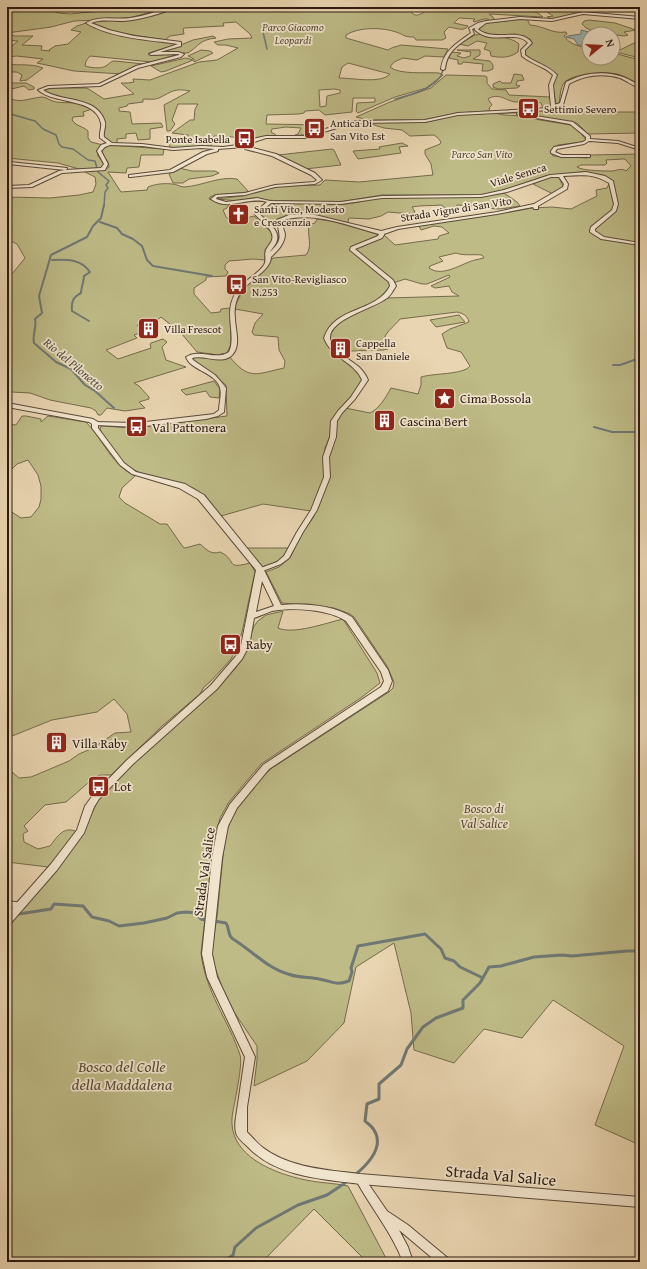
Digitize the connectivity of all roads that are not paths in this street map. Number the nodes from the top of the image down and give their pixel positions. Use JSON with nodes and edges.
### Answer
{"nodes":[{"id":1,"x":173,"y":7,"type":"edge"},
{"id":2,"x":640,"y":18,"type":"edge"},
{"id":3,"x":481,"y":24,"type":"junction"},
{"id":4,"x":443,"y":69,"type":"dead end"},
{"id":5,"x":640,"y":86,"type":"edge"},
{"id":6,"x":553,"y":108,"type":"junction"},
{"id":7,"x":495,"y":112,"type":"junction"},
{"id":8,"x":588,"y":140,"type":"junction"},
{"id":9,"x":109,"y":144,"type":"junction"},
{"id":10,"x":246,"y":146,"type":"junction"},
{"id":11,"x":639,"y":149,"type":"edge"},
{"id":12,"x":588,"y":156,"type":"dead end"},
{"id":13,"x":10,"y":163,"type":"dead end"},
{"id":14,"x":69,"y":170,"type":"junction"},
{"id":15,"x":560,"y":175,"type":"junction"},
{"id":16,"x":131,"y":176,"type":"dead end"},
{"id":17,"x":267,"y":182,"type":"dead end"},
{"id":18,"x":294,"y":184,"type":"junction"},
{"id":19,"x":7,"y":187,"type":"edge"},
{"id":20,"x":270,"y":202,"type":"junction"},
{"id":21,"x":380,"y":233,"type":"junction"},
{"id":22,"x":640,"y":244,"type":"edge"},
{"id":23,"x":268,"y":257,"type":"junction"},
{"id":24,"x":7,"y":405,"type":"edge"},
{"id":25,"x":96,"y":423,"type":"junction"},
{"id":26,"x":260,"y":570,"type":"junction"},
{"id":27,"x":278,"y":607,"type":"junction"},
{"id":28,"x":251,"y":617,"type":"junction"},
{"id":29,"x":7,"y":904,"type":"edge"},
{"id":30,"x":21,"y":905,"type":"junction"},
{"id":31,"x":7,"y":921,"type":"edge"},
{"id":32,"x":360,"y":1179,"type":"junction"},
{"id":33,"x":640,"y":1202,"type":"edge"},
{"id":34,"x":383,"y":1214,"type":"junction"},
{"id":35,"x":408,"y":1262,"type":"edge"},
{"id":36,"x":445,"y":1262,"type":"edge"}],
"edges":[{"from":1,"to":9,"type":"street"},
{"from":2,"to":3,"type":"street"},
{"from":3,"to":4,"type":"street"},
{"from":3,"to":6,"type":"street"},
{"from":5,"to":6,"type":"street"},
{"from":6,"to":7,"type":"street"},
{"from":7,"to":8,"type":"street"},
{"from":7,"to":10,"type":"street"},
{"from":8,"to":11,"type":"street"},
{"from":8,"to":12,"type":"street"},
{"from":9,"to":10,"type":"street"},
{"from":9,"to":14,"type":"street"},
{"from":10,"to":16,"type":"street"},
{"from":10,"to":18,"type":"street"},
{"from":13,"to":14,"type":"street"},
{"from":14,"to":19,"type":"street"},
{"from":15,"to":20,"type":"street","name":"Viale Seneca"},
{"from":15,"to":21,"type":"street","name":"Strada Vigne di San Vito"},
{"from":15,"to":22,"type":"street","name":"Viale Seneca"},
{"from":17,"to":18,"type":"street"},
{"from":18,"to":20,"type":"street","name":"Viale Seneca"},
{"from":20,"to":23,"type":"street"},
{"from":21,"to":23,"type":"street"},
{"from":21,"to":26,"type":"street"},
{"from":23,"to":25,"type":"street"},
{"from":24,"to":25,"type":"street"},
{"from":25,"to":26,"type":"street"},
{"from":26,"to":27,"type":"street"},
{"from":26,"to":28,"type":"street"},
{"from":27,"to":28,"type":"street","name":"Strada Val Salice"},
{"from":27,"to":32,"type":"street","name":"Strada Val Salice"},
{"from":28,"to":30,"type":"street"},
{"from":29,"to":30,"type":"street"},
{"from":30,"to":31,"type":"street"},
{"from":32,"to":33,"type":"street","name":"Strada Val Salice"},
{"from":32,"to":34,"type":"street"},
{"from":34,"to":35,"type":"street"},
{"from":34,"to":36,"type":"street"}]}
